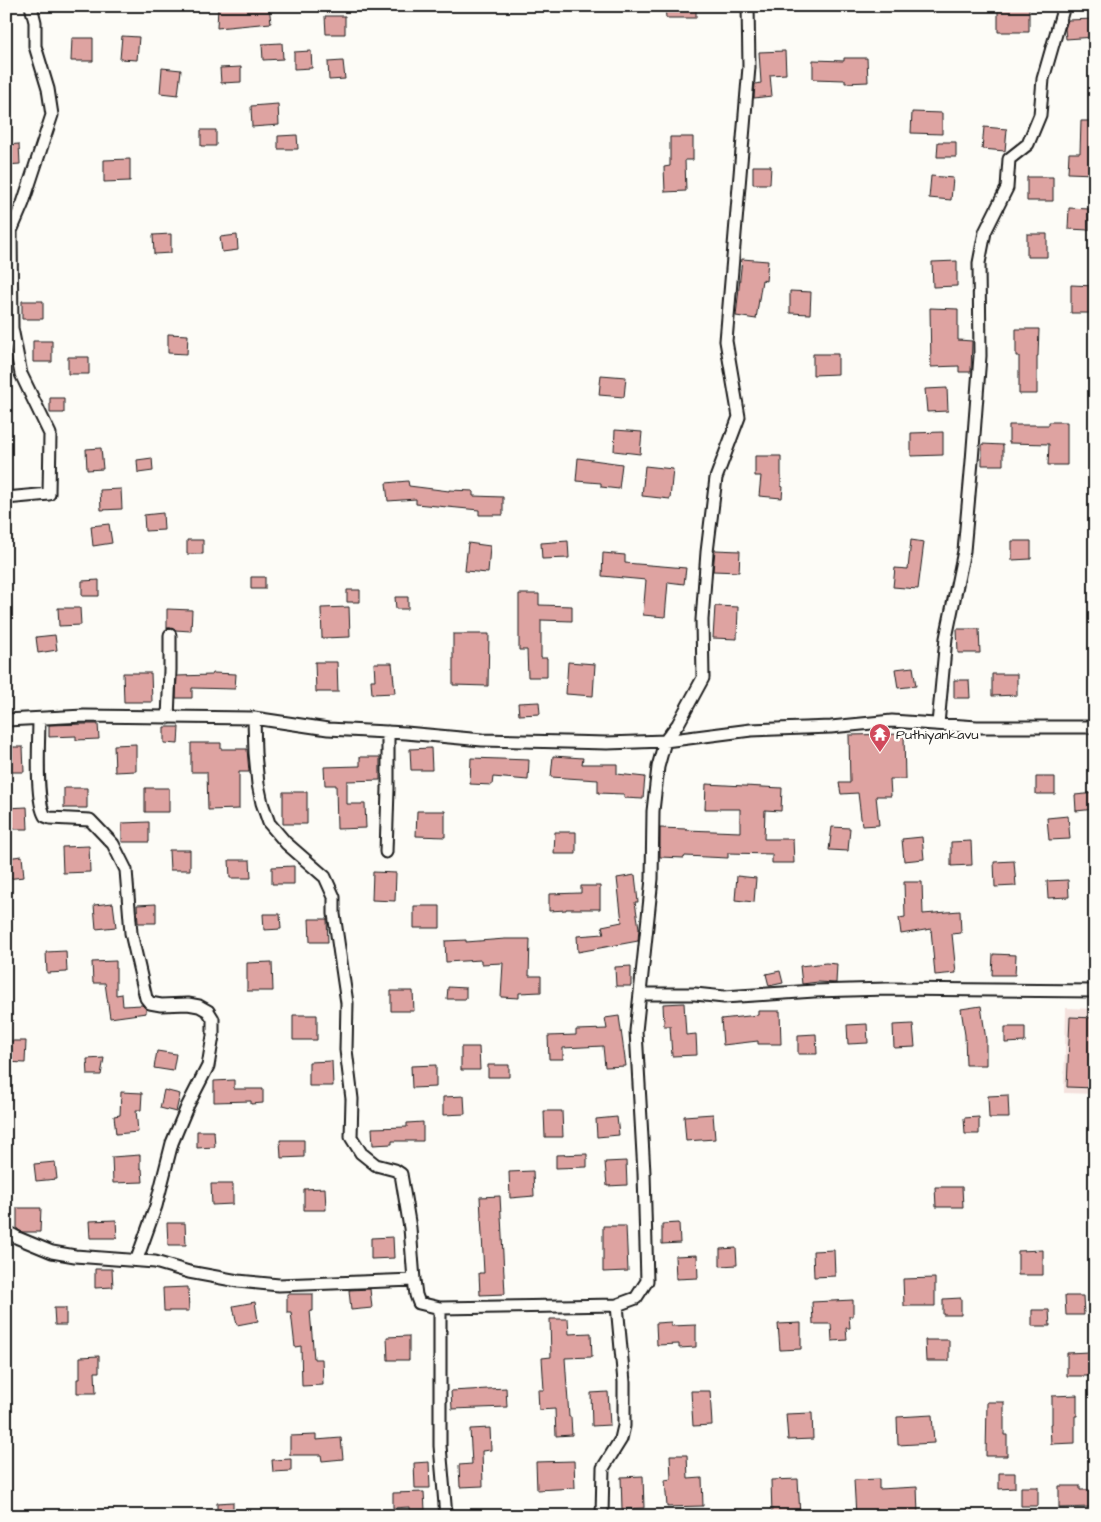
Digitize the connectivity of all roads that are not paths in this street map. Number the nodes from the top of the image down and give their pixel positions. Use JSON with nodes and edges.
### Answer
{"nodes":[{"id":1,"x":31,"y":6,"type":"edge"},
{"id":2,"x":748,"y":6,"type":"edge"},
{"id":3,"x":1064,"y":6,"type":"edge"},
{"id":4,"x":6,"y":498,"type":"edge"},
{"id":5,"x":170,"y":636,"type":"dead end"},
{"id":6,"x":168,"y":718,"type":"junction"},
{"id":7,"x":254,"y":718,"type":"junction"},
{"id":8,"x":39,"y":719,"type":"junction"},
{"id":9,"x":6,"y":720,"type":"edge"},
{"id":10,"x":938,"y":724,"type":"junction"},
{"id":11,"x":1095,"y":727,"type":"edge"},
{"id":12,"x":388,"y":732,"type":"junction"},
{"id":13,"x":665,"y":740,"type":"junction"},
{"id":14,"x":386,"y":852,"type":"dead end"},
{"id":15,"x":1095,"y":991,"type":"edge"},
{"id":16,"x":640,"y":994,"type":"junction"},
{"id":17,"x":6,"y":1231,"type":"edge"},
{"id":18,"x":137,"y":1259,"type":"junction"},
{"id":19,"x":414,"y":1280,"type":"junction"},
{"id":20,"x":618,"y":1305,"type":"junction"},
{"id":21,"x":440,"y":1308,"type":"junction"},
{"id":22,"x":446,"y":1516,"type":"edge"},
{"id":23,"x":602,"y":1516,"type":"edge"}],
"edges":[{"from":1,"to":4,"type":"street"},
{"from":2,"to":13,"type":"street"},
{"from":3,"to":10,"type":"street"},
{"from":5,"to":6,"type":"street"},
{"from":6,"to":7,"type":"street"},
{"from":6,"to":8,"type":"street"},
{"from":7,"to":12,"type":"street"},
{"from":7,"to":19,"type":"street"},
{"from":8,"to":9,"type":"street"},
{"from":8,"to":18,"type":"street"},
{"from":10,"to":11,"type":"street"},
{"from":10,"to":13,"type":"street"},
{"from":12,"to":13,"type":"street"},
{"from":12,"to":14,"type":"street"},
{"from":13,"to":16,"type":"street"},
{"from":15,"to":16,"type":"street"},
{"from":16,"to":20,"type":"street"},
{"from":17,"to":18,"type":"street"},
{"from":18,"to":19,"type":"street"},
{"from":19,"to":21,"type":"street"},
{"from":20,"to":21,"type":"street"},
{"from":20,"to":23,"type":"street"},
{"from":21,"to":22,"type":"street"}]}
